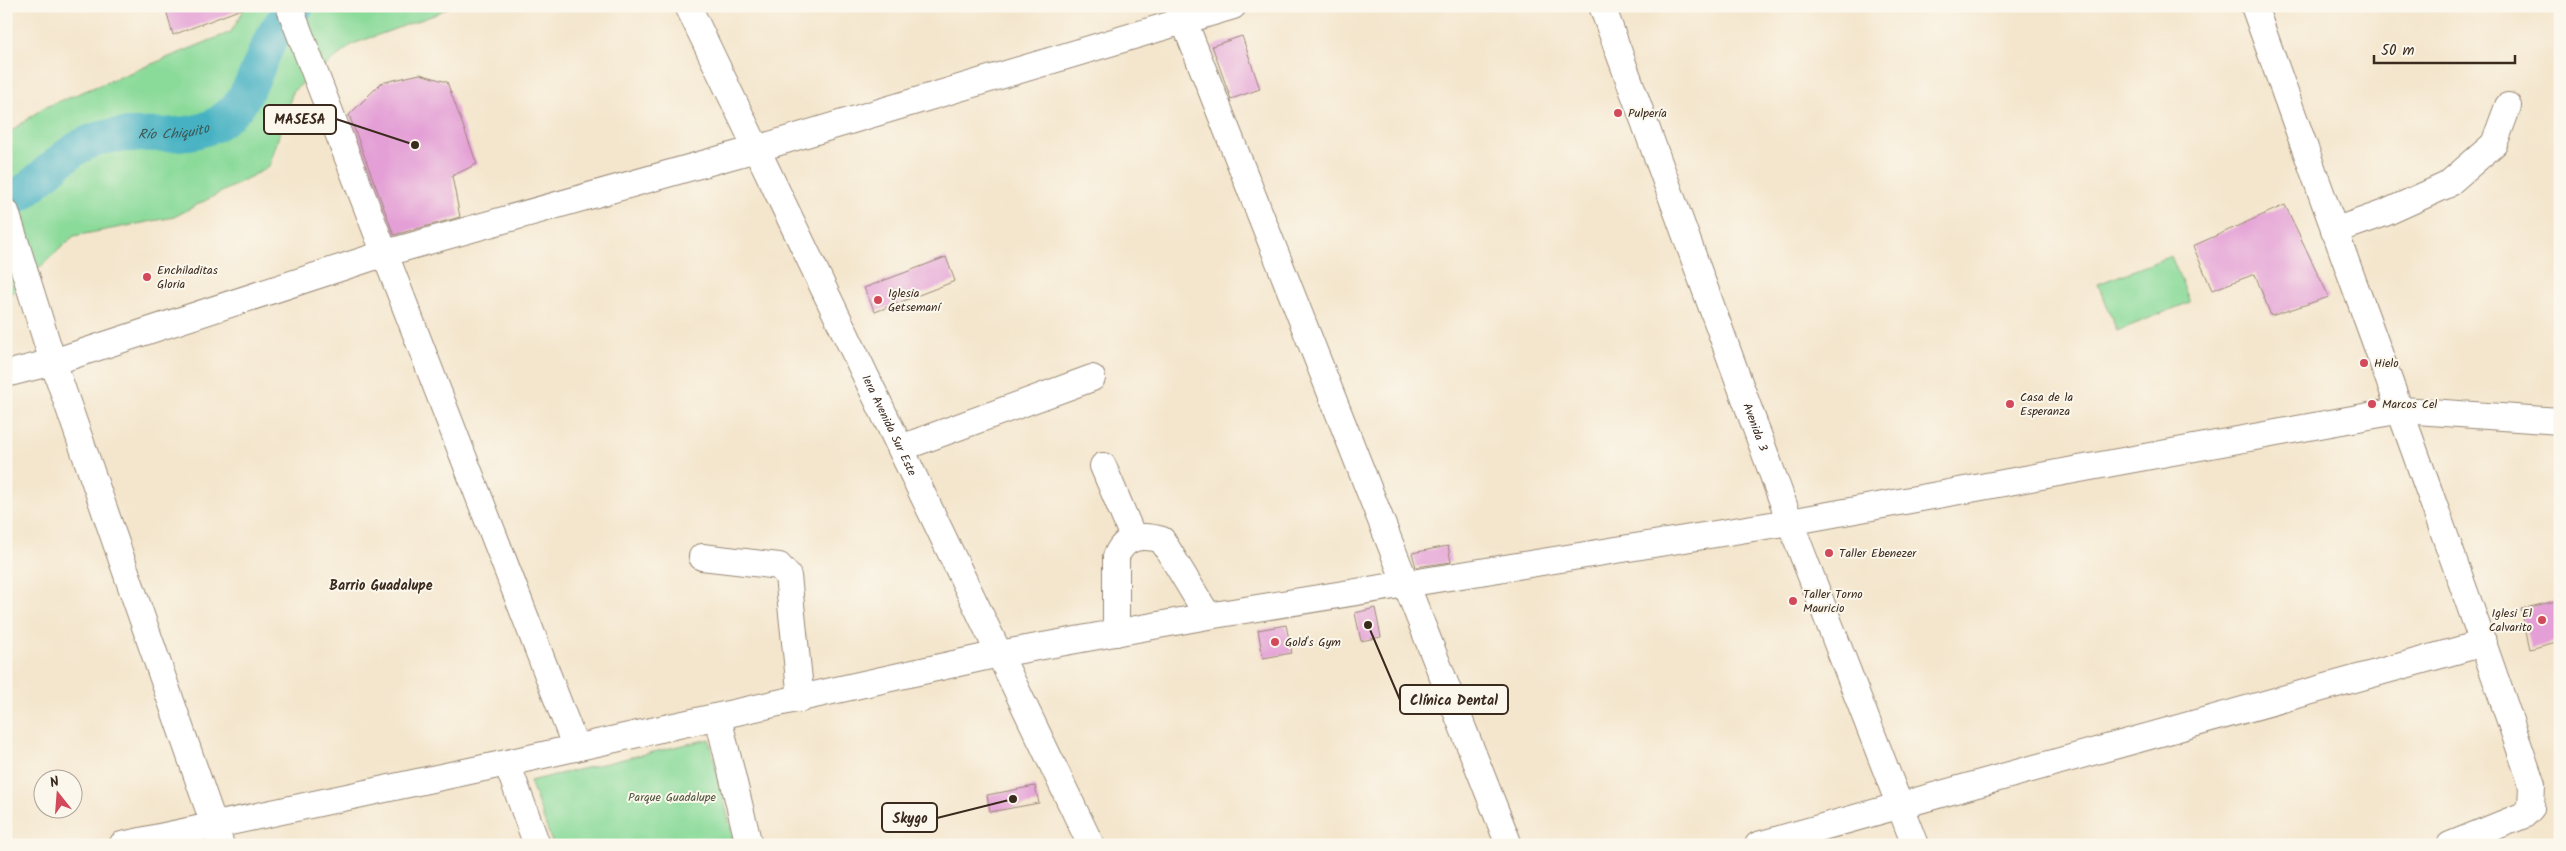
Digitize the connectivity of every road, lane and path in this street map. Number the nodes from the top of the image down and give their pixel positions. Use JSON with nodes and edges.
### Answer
{"nodes":[{"id":1,"x":289,"y":6,"type":"edge"},
{"id":2,"x":688,"y":6,"type":"edge"},
{"id":3,"x":1233,"y":6,"type":"edge"},
{"id":4,"x":1602,"y":6,"type":"edge"},
{"id":5,"x":2254,"y":6,"type":"edge"},
{"id":6,"x":1180,"y":14,"type":"edge"},
{"id":7,"x":2508,"y":106,"type":"dead end"},
{"id":8,"x":756,"y":149,"type":"junction"},
{"id":9,"x":6,"y":212,"type":"edge"},
{"id":10,"x":2334,"y":231,"type":"junction"},
{"id":11,"x":386,"y":253,"type":"junction"},
{"id":12,"x":53,"y":362,"type":"junction"},
{"id":13,"x":6,"y":374,"type":"edge"},
{"id":14,"x":1092,"y":378,"type":"dead end"},
{"id":15,"x":2402,"y":410,"type":"junction"},
{"id":16,"x":2560,"y":421,"type":"edge"},
{"id":17,"x":901,"y":448,"type":"junction"},
{"id":18,"x":1103,"y":466,"type":"dead end"},
{"id":19,"x":1790,"y":522,"type":"junction"},
{"id":20,"x":1133,"y":537,"type":"junction"},
{"id":21,"x":702,"y":557,"type":"dead end"},
{"id":22,"x":1406,"y":583,"type":"junction"},
{"id":23,"x":1208,"y":616,"type":"junction"},
{"id":24,"x":1116,"y":633,"type":"junction"},
{"id":25,"x":2484,"y":643,"type":"junction"},
{"id":26,"x":999,"y":654,"type":"junction"},
{"id":27,"x":801,"y":698,"type":"junction"},
{"id":28,"x":718,"y":717,"type":"junction"},
{"id":29,"x":576,"y":748,"type":"junction"},
{"id":30,"x":507,"y":763,"type":"junction"},
{"id":31,"x":1902,"y":806,"type":"junction"},
{"id":32,"x":217,"y":835,"type":"edge"},
{"id":33,"x":122,"y":845,"type":"edge"},
{"id":34,"x":537,"y":845,"type":"edge"},
{"id":35,"x":749,"y":845,"type":"edge"},
{"id":36,"x":1091,"y":845,"type":"edge"},
{"id":37,"x":1510,"y":845,"type":"edge"},
{"id":38,"x":1758,"y":845,"type":"edge"},
{"id":39,"x":1915,"y":845,"type":"edge"},
{"id":40,"x":2450,"y":845,"type":"edge"}],
"edges":[{"from":1,"to":11,"type":"street"},
{"from":2,"to":8,"type":"street","name":"1era Avenida Sur Este"},
{"from":3,"to":6,"type":"street"},
{"from":4,"to":19,"type":"street","name":"Avenida 3"},
{"from":5,"to":10,"type":"street"},
{"from":6,"to":8,"type":"street"},
{"from":6,"to":22,"type":"street"},
{"from":7,"to":10,"type":"street"},
{"from":8,"to":11,"type":"street"},
{"from":8,"to":17,"type":"street","name":"1era Avenida Sur Este"},
{"from":9,"to":12,"type":"street"},
{"from":10,"to":15,"type":"street"},
{"from":11,"to":12,"type":"street"},
{"from":11,"to":29,"type":"street"},
{"from":12,"to":13,"type":"street"},
{"from":12,"to":32,"type":"street"},
{"from":14,"to":17,"type":"street"},
{"from":15,"to":16,"type":"street"},
{"from":15,"to":19,"type":"street"},
{"from":15,"to":25,"type":"street"},
{"from":17,"to":26,"type":"street","name":"1era Avenida Sur Este"},
{"from":18,"to":20,"type":"street"},
{"from":19,"to":22,"type":"street"},
{"from":19,"to":31,"type":"street","name":"Avenida 3"},
{"from":20,"to":23,"type":"street"},
{"from":20,"to":24,"type":"street"},
{"from":21,"to":27,"type":"street"},
{"from":22,"to":23,"type":"street"},
{"from":22,"to":37,"type":"street"},
{"from":23,"to":24,"type":"street"},
{"from":24,"to":26,"type":"street"},
{"from":25,"to":31,"type":"street"},
{"from":25,"to":40,"type":"street"},
{"from":26,"to":27,"type":"street"},
{"from":26,"to":36,"type":"street","name":"1era Avenida Sur Este"},
{"from":27,"to":28,"type":"street"},
{"from":28,"to":29,"type":"street"},
{"from":28,"to":35,"type":"street"},
{"from":29,"to":30,"type":"street"},
{"from":30,"to":32,"type":"street"},
{"from":30,"to":34,"type":"street"},
{"from":31,"to":38,"type":"street"},
{"from":31,"to":39,"type":"street","name":"Avenida 3"},
{"from":32,"to":33,"type":"street"}]}
